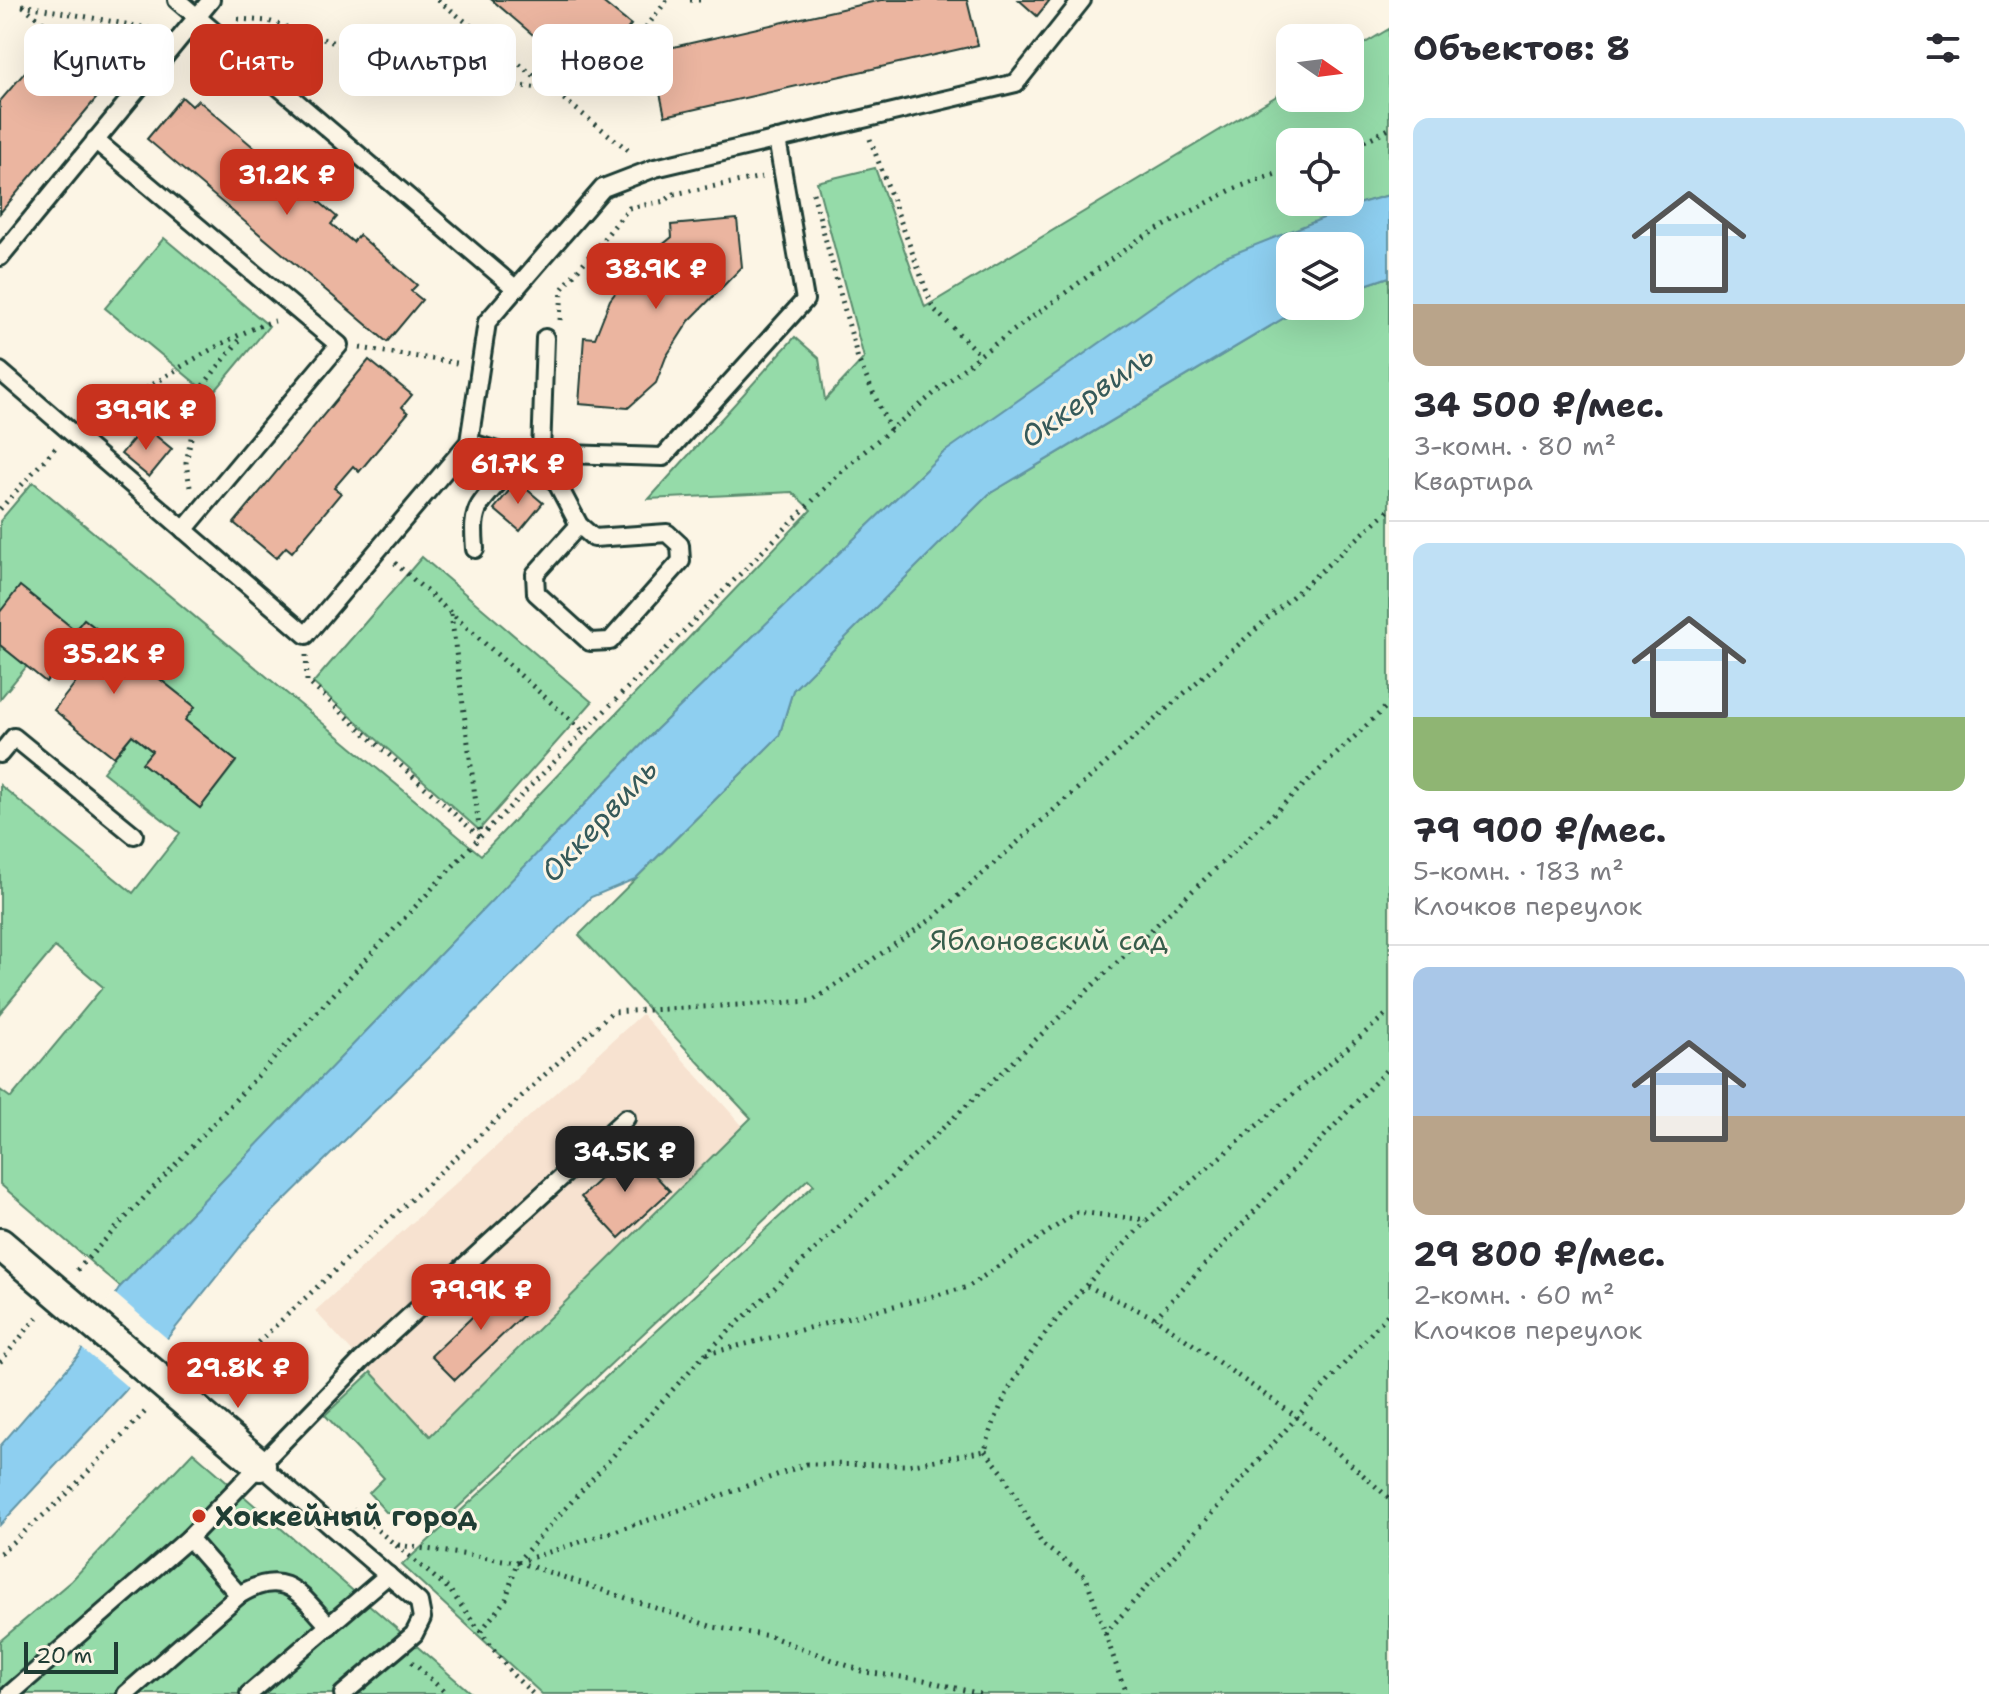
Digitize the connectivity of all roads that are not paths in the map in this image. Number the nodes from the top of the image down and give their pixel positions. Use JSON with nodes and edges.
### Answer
{"nodes":[{"id":1,"x":177,"y":0,"type":"edge"},
{"id":2,"x":211,"y":0,"type":"edge"},
{"id":3,"x":1082,"y":0,"type":"edge"},
{"id":4,"x":197,"y":16,"type":"junction"},
{"id":5,"x":777,"y":139,"type":"junction"},
{"id":6,"x":95,"y":140,"type":"junction"},
{"id":7,"x":0,"y":257,"type":"edge"},
{"id":8,"x":516,"y":289,"type":"junction"},
{"id":9,"x":545,"y":338,"type":"road end"},
{"id":10,"x":0,"y":371,"type":"edge"},
{"id":11,"x":469,"y":442,"type":"junction"},
{"id":12,"x":512,"y":452,"type":"junction"},
{"id":13,"x":541,"y":453,"type":"junction"},
{"id":14,"x":579,"y":525,"type":"junction"},
{"id":15,"x":184,"y":530,"type":"junction"},
{"id":16,"x":475,"y":549,"type":"dead end"},
{"id":17,"x":0,"y":754,"type":"edge"},
{"id":18,"x":134,"y":835,"type":"dead end"},
{"id":19,"x":626,"y":1118,"type":"dead end"},
{"id":20,"x":0,"y":1244,"type":"edge"},
{"id":21,"x":260,"y":1465,"type":"junction"},
{"id":22,"x":189,"y":1538,"type":"junction"},
{"id":23,"x":388,"y":1575,"type":"junction"},
{"id":24,"x":239,"y":1595,"type":"junction"},
{"id":25,"x":329,"y":1626,"type":"junction"},
{"id":26,"x":10,"y":1694,"type":"edge"},
{"id":27,"x":126,"y":1694,"type":"edge"},
{"id":28,"x":249,"y":1694,"type":"edge"},
{"id":29,"x":343,"y":1694,"type":"edge"}],
"edges":[{"from":1,"to":4,"type":"lane"},
{"from":2,"to":4,"type":"lane"},
{"from":3,"to":5,"type":"lane"},
{"from":4,"to":6,"type":"lane"},
{"from":4,"to":8,"type":"lane"},
{"from":5,"to":8,"type":"lane"},
{"from":5,"to":13,"type":"lane"},
{"from":6,"to":7,"type":"lane"},
{"from":6,"to":15,"type":"lane"},
{"from":8,"to":11,"type":"lane"},
{"from":9,"to":13,"type":"lane"},
{"from":10,"to":15,"type":"lane"},
{"from":11,"to":12,"type":"lane"},
{"from":11,"to":15,"type":"lane"},
{"from":12,"to":13,"type":"lane"},
{"from":12,"to":16,"type":"lane"},
{"from":13,"to":14,"type":"lane"},
{"from":14,"to":14,"type":"lane"},
{"from":17,"to":18,"type":"lane"},
{"from":19,"to":21,"type":"lane"},
{"from":20,"to":21,"type":"street"},
{"from":21,"to":22,"type":"lane"},
{"from":21,"to":23,"type":"lane"},
{"from":22,"to":24,"type":"lane"},
{"from":22,"to":26,"type":"lane"},
{"from":23,"to":25,"type":"lane"},
{"from":23,"to":29,"type":"lane"},
{"from":24,"to":25,"type":"lane"},
{"from":24,"to":27,"type":"lane"},
{"from":25,"to":28,"type":"lane"}]}
